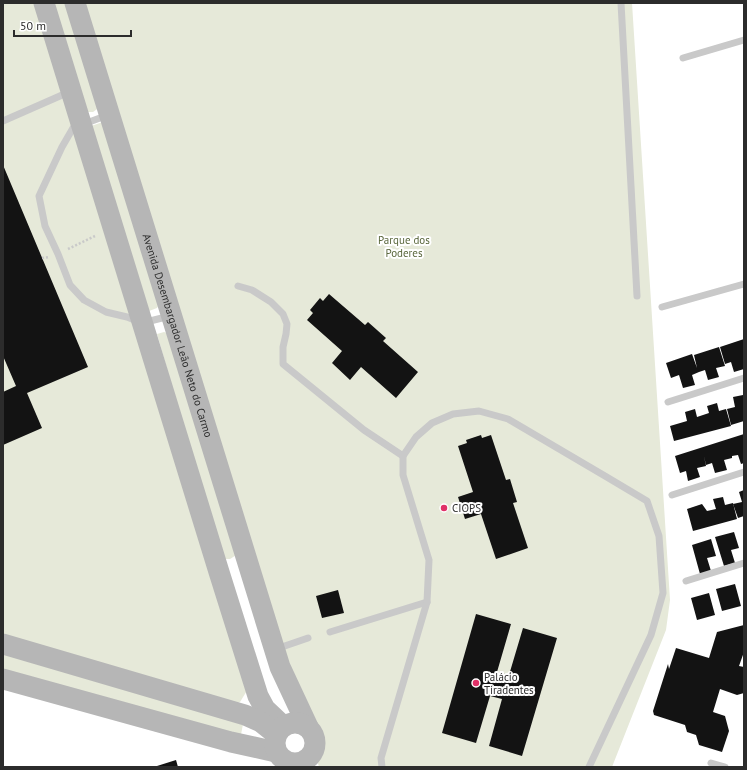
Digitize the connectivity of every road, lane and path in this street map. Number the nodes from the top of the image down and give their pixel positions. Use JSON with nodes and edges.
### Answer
{"nodes":[{"id":1,"x":44,"y":3,"type":"edge"},
{"id":2,"x":75,"y":3,"type":"edge"},
{"id":3,"x":621,"y":3,"type":"edge"},
{"id":4,"x":744,"y":40,"type":"edge"},
{"id":5,"x":683,"y":58,"type":"dead end"},
{"id":6,"x":71,"y":92,"type":"junction"},
{"id":7,"x":110,"y":115,"type":"junction"},
{"id":8,"x":3,"y":121,"type":"edge"},
{"id":9,"x":81,"y":124,"type":"junction"},
{"id":10,"x":744,"y":284,"type":"edge"},
{"id":11,"x":238,"y":286,"type":"dead end"},
{"id":12,"x":637,"y":296,"type":"dead end"},
{"id":13,"x":662,"y":307,"type":"dead end"},
{"id":14,"x":171,"y":316,"type":"junction"},
{"id":15,"x":142,"y":323,"type":"junction"},
{"id":16,"x":744,"y":378,"type":"edge"},
{"id":17,"x":668,"y":402,"type":"dead end"},
{"id":18,"x":403,"y":456,"type":"junction"},
{"id":19,"x":744,"y":472,"type":"edge"},
{"id":20,"x":672,"y":495,"type":"dead end"},
{"id":21,"x":248,"y":563,"type":"junction"},
{"id":22,"x":744,"y":563,"type":"edge"},
{"id":23,"x":219,"y":572,"type":"junction"},
{"id":24,"x":686,"y":581,"type":"dead end"},
{"id":25,"x":427,"y":602,"type":"junction"},
{"id":26,"x":330,"y":632,"type":"dead end"},
{"id":27,"x":308,"y":638,"type":"dead end"},
{"id":28,"x":3,"y":644,"type":"edge"},
{"id":29,"x":247,"y":658,"type":"junction"},
{"id":30,"x":277,"y":658,"type":"junction"},
{"id":31,"x":3,"y":679,"type":"edge"},
{"id":32,"x":224,"y":709,"type":"junction"},
{"id":33,"x":308,"y":727,"type":"junction"},
{"id":34,"x":280,"y":748,"type":"edge"},
{"id":35,"x":317,"y":758,"type":"edge"},
{"id":36,"x":711,"y":763,"type":"dead end"},
{"id":37,"x":382,"y":767,"type":"edge"},
{"id":38,"x":589,"y":767,"type":"edge"},
{"id":39,"x":725,"y":767,"type":"edge"}],
"edges":[{"from":1,"to":6,"type":"main road"},
{"from":2,"to":7,"type":"main road","name":"Avenida Desembargador Leão Neto do Carmo"},
{"from":3,"to":12,"type":"lane"},
{"from":4,"to":5,"type":"lane"},
{"from":6,"to":8,"type":"lane"},
{"from":6,"to":9,"type":"main road"},
{"from":7,"to":9,"type":"lane"},
{"from":7,"to":14,"type":"main road","name":"Avenida Desembargador Leão Neto do Carmo"},
{"from":9,"to":15,"type":"main road"},
{"from":9,"to":15,"type":"lane"},
{"from":10,"to":13,"type":"lane"},
{"from":11,"to":18,"type":"lane"},
{"from":14,"to":15,"type":"lane"},
{"from":14,"to":21,"type":"main road","name":"Avenida Desembargador Leão Neto do Carmo"},
{"from":15,"to":23,"type":"main road"},
{"from":16,"to":17,"type":"lane"},
{"from":18,"to":25,"type":"lane"},
{"from":18,"to":38,"type":"lane"},
{"from":19,"to":20,"type":"lane"},
{"from":21,"to":23,"type":"main road"},
{"from":21,"to":30,"type":"main road","name":"Avenida Desembargador Leão Neto do Carmo"},
{"from":22,"to":24,"type":"lane"},
{"from":23,"to":29,"type":"main road"},
{"from":25,"to":26,"type":"lane"},
{"from":25,"to":37,"type":"lane"},
{"from":27,"to":30,"type":"lane"},
{"from":28,"to":32,"type":"main road"},
{"from":29,"to":32,"type":"main road"},
{"from":29,"to":34,"type":"main road"},
{"from":30,"to":33,"type":"main road","name":"Avenida Desembargador Leão Neto do Carmo"},
{"from":31,"to":34,"type":"main road"},
{"from":32,"to":34,"type":"main road"},
{"from":33,"to":34,"type":"main road"},
{"from":33,"to":35,"type":"main road","name":"Avenida Desembargador Leão Neto do Carmo"},
{"from":34,"to":35,"type":"main road"},
{"from":36,"to":39,"type":"lane"}]}
